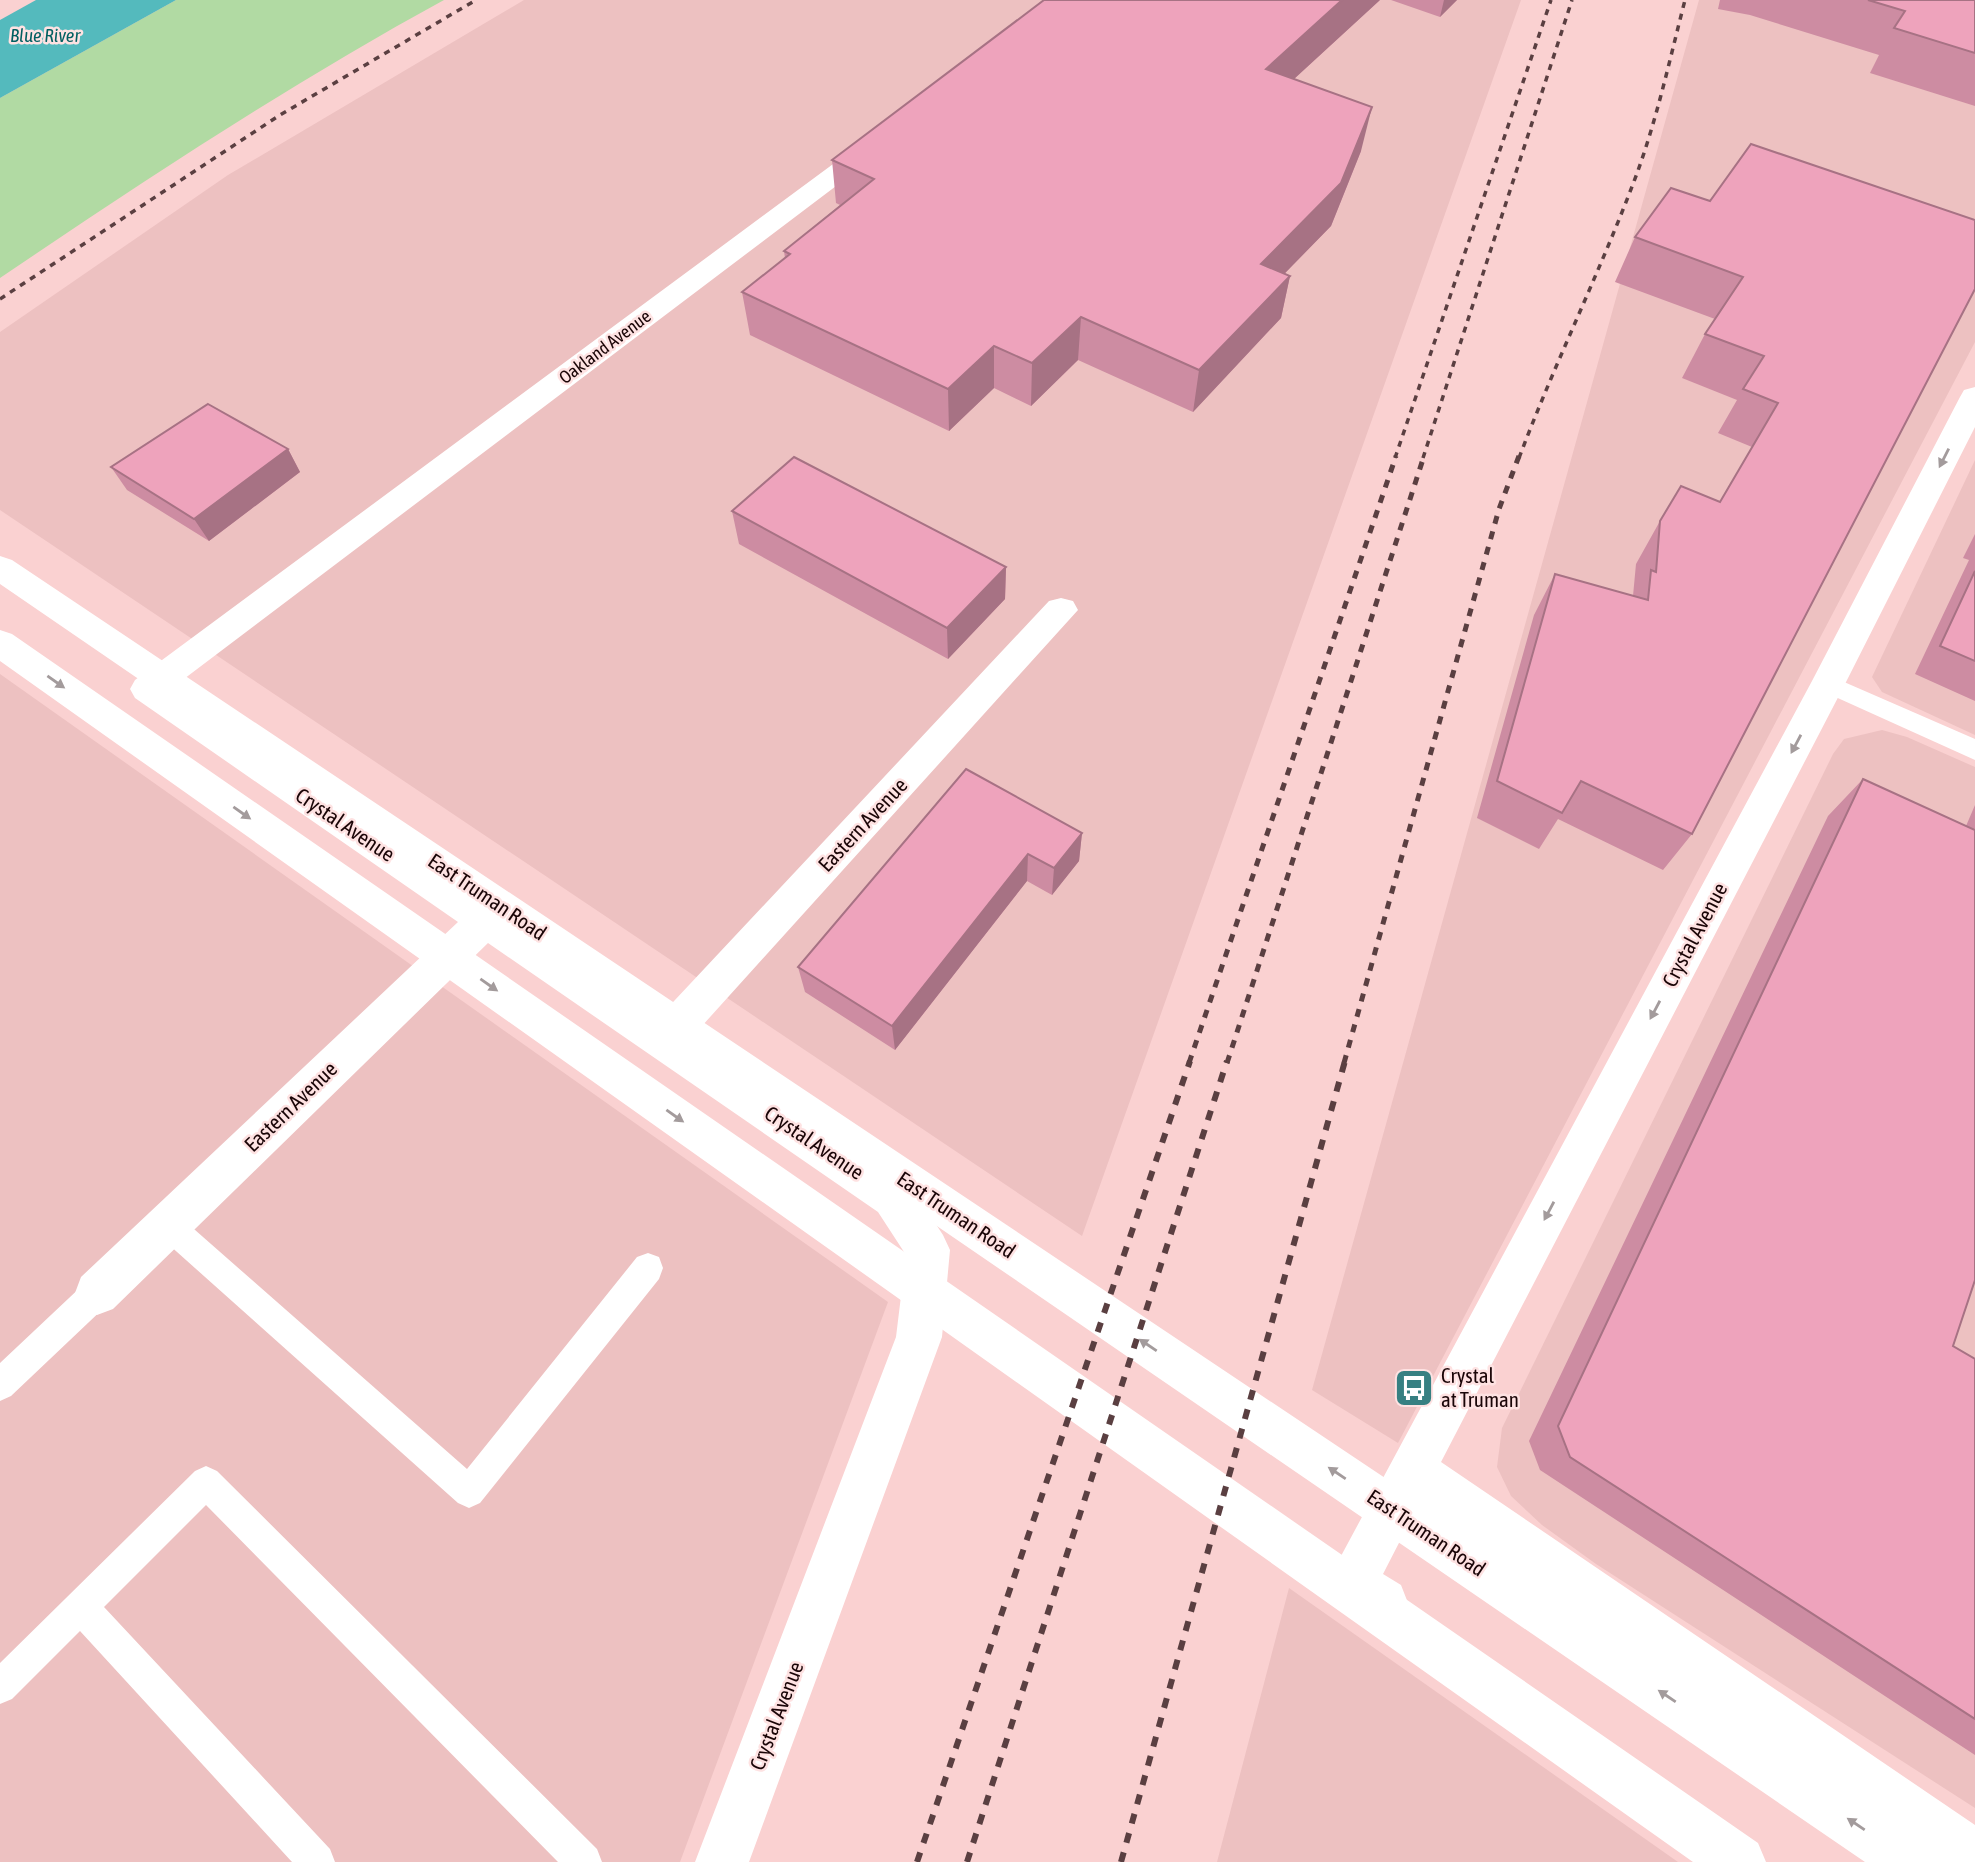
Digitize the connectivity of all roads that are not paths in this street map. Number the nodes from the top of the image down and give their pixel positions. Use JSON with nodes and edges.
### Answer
{"nodes":[{"id":1,"x":901,"y":124,"type":"edge"},
{"id":2,"x":1975,"y":397,"type":"edge"},
{"id":3,"x":0,"y":568,"type":"edge"},
{"id":4,"x":1061,"y":610,"type":"dead end"},
{"id":5,"x":0,"y":643,"type":"edge"},
{"id":6,"x":1828,"y":684,"type":"junction"},
{"id":7,"x":146,"y":689,"type":"joint"},
{"id":8,"x":1975,"y":750,"type":"edge"},
{"id":9,"x":485,"y":921,"type":"junction"},
{"id":10,"x":664,"y":1040,"type":"junction"},
{"id":11,"x":168,"y":1225,"type":"junction"},
{"id":12,"x":648,"y":1268,"type":"dead end"},
{"id":13,"x":97,"y":1293,"type":"joint"},
{"id":14,"x":0,"y":1385,"type":"edge"},
{"id":15,"x":1412,"y":1471,"type":"junction"},
{"id":16,"x":81,"y":1607,"type":"junction"},
{"id":17,"x":0,"y":1687,"type":"edge"},
{"id":18,"x":1975,"y":1857,"type":"edge"},
{"id":19,"x":1754,"y":1861,"type":"edge"},
{"id":20,"x":317,"y":1862,"type":"edge"},
{"id":21,"x":584,"y":1862,"type":"edge"},
{"id":22,"x":722,"y":1862,"type":"edge"},
{"id":23,"x":1912,"y":1862,"type":"edge"}],
"edges":[{"from":1,"to":7,"type":"street","name":"Oakland Avenue"},
{"from":2,"to":6,"type":"street","name":"Crystal Avenue","one_way":true},
{"from":23,"to":3,"type":"street","name":"East Truman Road","one_way":true},
{"from":4,"to":10,"type":"street","name":"Eastern Avenue"},
{"from":5,"to":19,"type":"street","one_way":true},
{"from":6,"to":8,"type":"lane"},
{"from":6,"to":15,"type":"street","name":"Crystal Avenue","one_way":true},
{"from":7,"to":9,"type":"street","name":"Crystal Avenue"},
{"from":9,"to":10,"type":"street","name":"Crystal Avenue"},
{"from":9,"to":11,"type":"street","name":"Eastern Avenue"},
{"from":10,"to":22,"type":"street","name":"Crystal Avenue"},
{"from":11,"to":12,"type":"lane"},
{"from":11,"to":13,"type":"street","name":"Eastern Avenue"},
{"from":13,"to":14,"type":"lane"},
{"from":15,"to":18,"type":"street"},
{"from":15,"to":19,"type":"street","name":"Crystal Avenue"},
{"from":16,"to":17,"type":"lane"},
{"from":16,"to":20,"type":"lane"},
{"from":16,"to":21,"type":"lane"}]}
